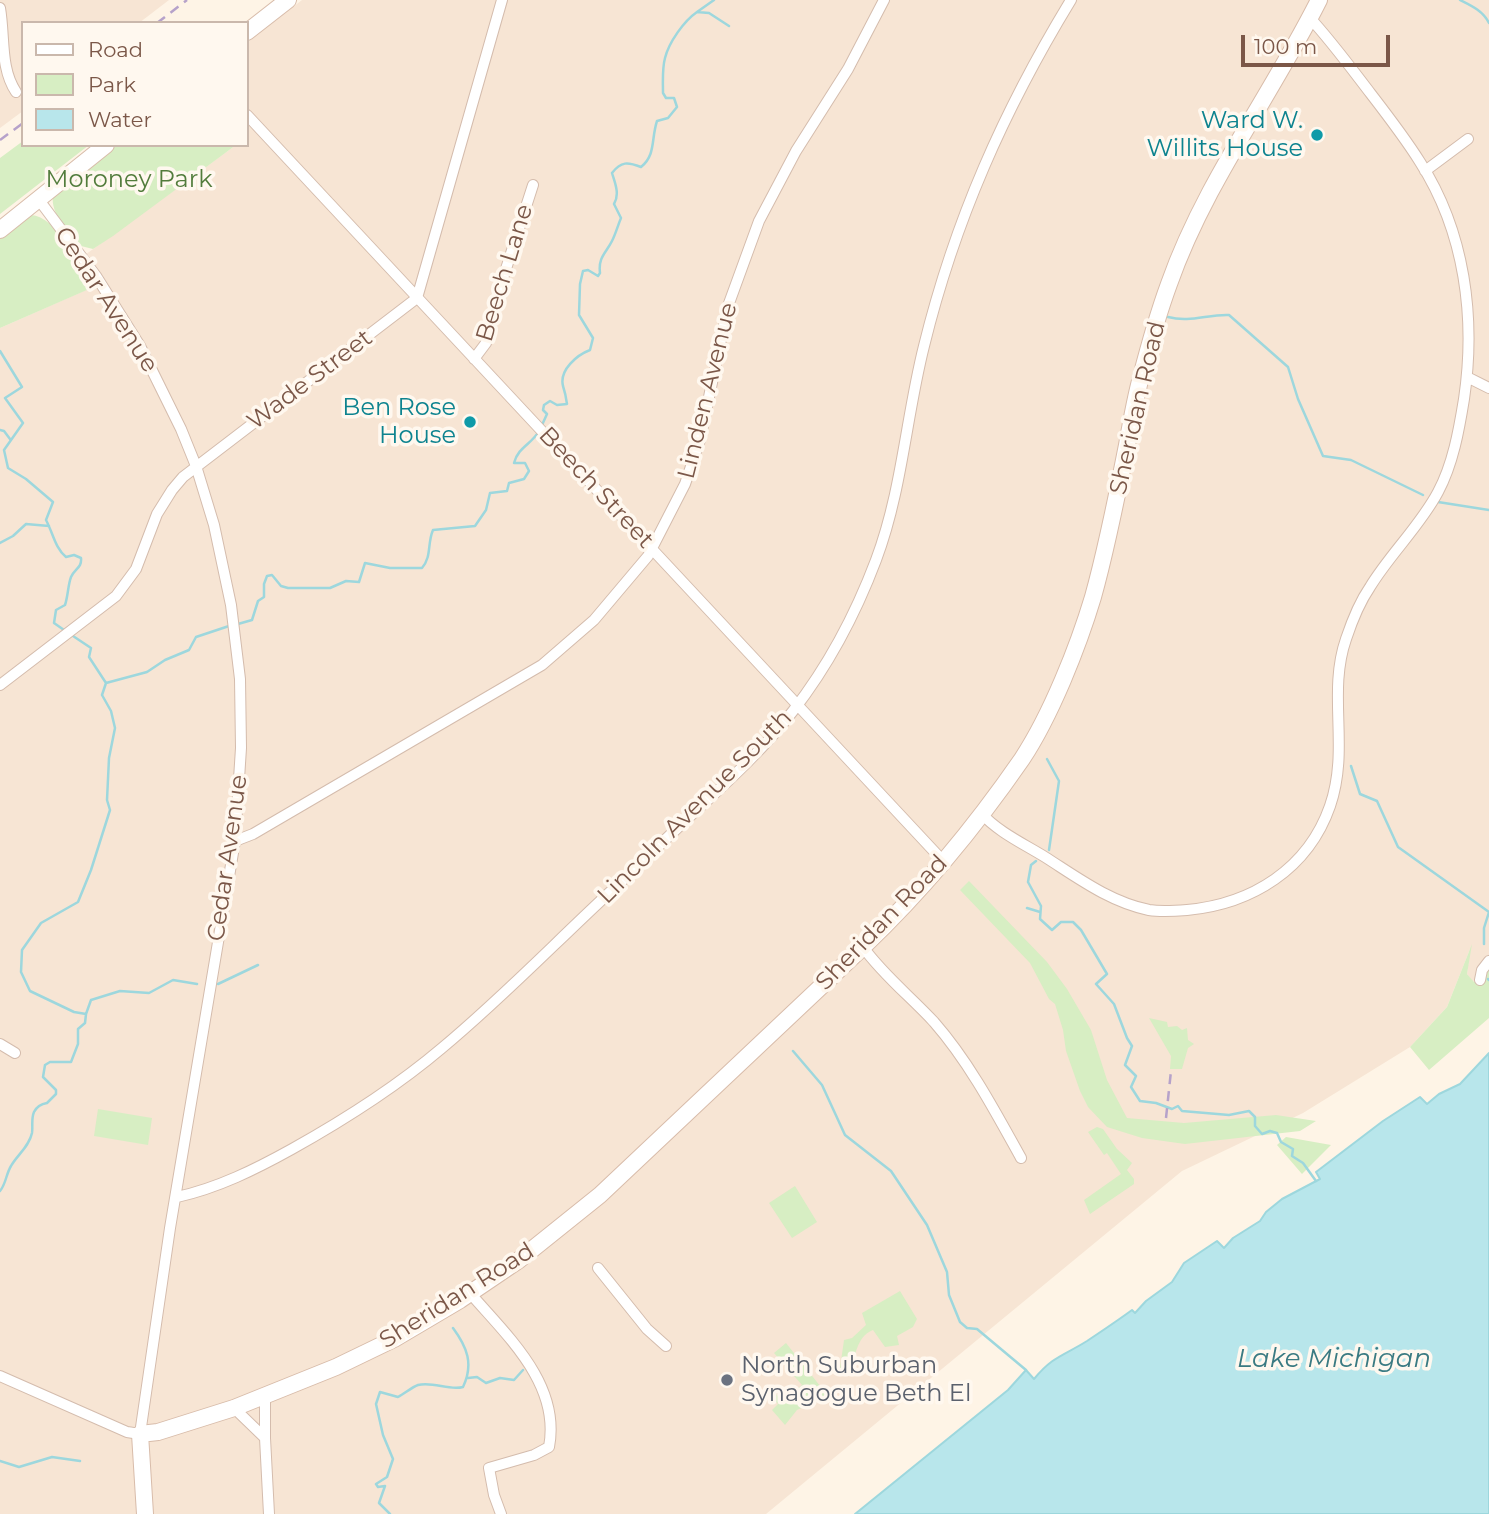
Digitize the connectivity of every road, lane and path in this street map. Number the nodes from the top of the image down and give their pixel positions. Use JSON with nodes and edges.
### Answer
{"nodes":[{"id":1,"x":288,"y":0,"type":"edge"},
{"id":2,"x":502,"y":0,"type":"edge"},
{"id":3,"x":884,"y":0,"type":"edge"},
{"id":4,"x":1071,"y":0,"type":"edge"},
{"id":5,"x":1319,"y":0,"type":"edge"},
{"id":6,"x":0,"y":14,"type":"edge"},
{"id":7,"x":1310,"y":18,"type":"junction"},
{"id":8,"x":248,"y":31,"type":"edge"},
{"id":9,"x":16,"y":92,"type":"dead end"},
{"id":10,"x":248,"y":116,"type":"edge"},
{"id":11,"x":1468,"y":139,"type":"dead end"},
{"id":12,"x":104,"y":147,"type":"edge"},
{"id":13,"x":1425,"y":171,"type":"junction"},
{"id":14,"x":533,"y":186,"type":"dead end"},
{"id":15,"x":39,"y":200,"type":"junction"},
{"id":16,"x":0,"y":230,"type":"edge"},
{"id":17,"x":417,"y":298,"type":"junction"},
{"id":18,"x":474,"y":359,"type":"junction"},
{"id":19,"x":1467,"y":377,"type":"junction"},
{"id":20,"x":1489,"y":388,"type":"edge"},
{"id":21,"x":196,"y":466,"type":"junction"},
{"id":22,"x":652,"y":548,"type":"junction"},
{"id":23,"x":0,"y":685,"type":"edge"},
{"id":24,"x":798,"y":704,"type":"junction"},
{"id":25,"x":981,"y":813,"type":"junction"},
{"id":26,"x":235,"y":841,"type":"junction"},
{"id":27,"x":944,"y":862,"type":"junction"},
{"id":28,"x":863,"y":947,"type":"junction"},
{"id":29,"x":1489,"y":961,"type":"edge"},
{"id":30,"x":1480,"y":980,"type":"dead end"},
{"id":31,"x":0,"y":1044,"type":"edge"},
{"id":32,"x":15,"y":1053,"type":"dead end"},
{"id":33,"x":1021,"y":1158,"type":"dead end"},
{"id":34,"x":177,"y":1197,"type":"junction"},
{"id":35,"x":598,"y":1268,"type":"dead end"},
{"id":36,"x":470,"y":1293,"type":"junction"},
{"id":37,"x":666,"y":1346,"type":"dead end"},
{"id":38,"x":0,"y":1376,"type":"edge"},
{"id":39,"x":265,"y":1397,"type":"junction"},
{"id":40,"x":234,"y":1408,"type":"junction"},
{"id":41,"x":140,"y":1434,"type":"junction"},
{"id":42,"x":265,"y":1438,"type":"junction"},
{"id":43,"x":145,"y":1514,"type":"edge"},
{"id":44,"x":269,"y":1514,"type":"edge"},
{"id":45,"x":500,"y":1514,"type":"edge"}],
"edges":[{"from":1,"to":8,"type":"street"},
{"from":2,"to":17,"type":"street"},
{"from":3,"to":22,"type":"street","name":"Linden Avenue"},
{"from":4,"to":24,"type":"street","name":"Lincoln Avenue South"},
{"from":5,"to":7,"type":"street","name":"Sheridan Road"},
{"from":6,"to":9,"type":"street"},
{"from":7,"to":13,"type":"street"},
{"from":7,"to":25,"type":"street","name":"Sheridan Road"},
{"from":10,"to":17,"type":"street","name":"Beech Street"},
{"from":11,"to":13,"type":"street"},
{"from":12,"to":15,"type":"street"},
{"from":13,"to":19,"type":"street"},
{"from":14,"to":18,"type":"street","name":"Beech Lane"},
{"from":15,"to":16,"type":"street"},
{"from":15,"to":21,"type":"street","name":"Cedar Avenue"},
{"from":17,"to":18,"type":"street","name":"Beech Street"},
{"from":17,"to":21,"type":"street","name":"Wade Street"},
{"from":18,"to":22,"type":"street","name":"Beech Street"},
{"from":19,"to":20,"type":"street"},
{"from":19,"to":25,"type":"street"},
{"from":21,"to":23,"type":"street","name":"Wade Street"},
{"from":21,"to":26,"type":"street","name":"Cedar Avenue"},
{"from":22,"to":24,"type":"street","name":"Beech Street"},
{"from":22,"to":26,"type":"street","name":"Linden Avenue"},
{"from":24,"to":27,"type":"street","name":"Beech Street"},
{"from":24,"to":34,"type":"street","name":"Lincoln Avenue South"},
{"from":25,"to":27,"type":"street","name":"Sheridan Road"},
{"from":26,"to":34,"type":"street","name":"Cedar Avenue"},
{"from":27,"to":28,"type":"street","name":"Sheridan Road"},
{"from":28,"to":33,"type":"street"},
{"from":28,"to":36,"type":"street","name":"Sheridan Road"},
{"from":29,"to":30,"type":"street"},
{"from":31,"to":32,"type":"street"},
{"from":34,"to":41,"type":"street","name":"Cedar Avenue"},
{"from":35,"to":37,"type":"street"},
{"from":36,"to":39,"type":"street","name":"Sheridan Road"},
{"from":36,"to":45,"type":"street"},
{"from":38,"to":41,"type":"street"},
{"from":39,"to":40,"type":"street","name":"Sheridan Road"},
{"from":39,"to":42,"type":"street"},
{"from":40,"to":41,"type":"street","name":"Sheridan Road"},
{"from":40,"to":42,"type":"street"},
{"from":41,"to":43,"type":"street"},
{"from":42,"to":44,"type":"street"}]}
